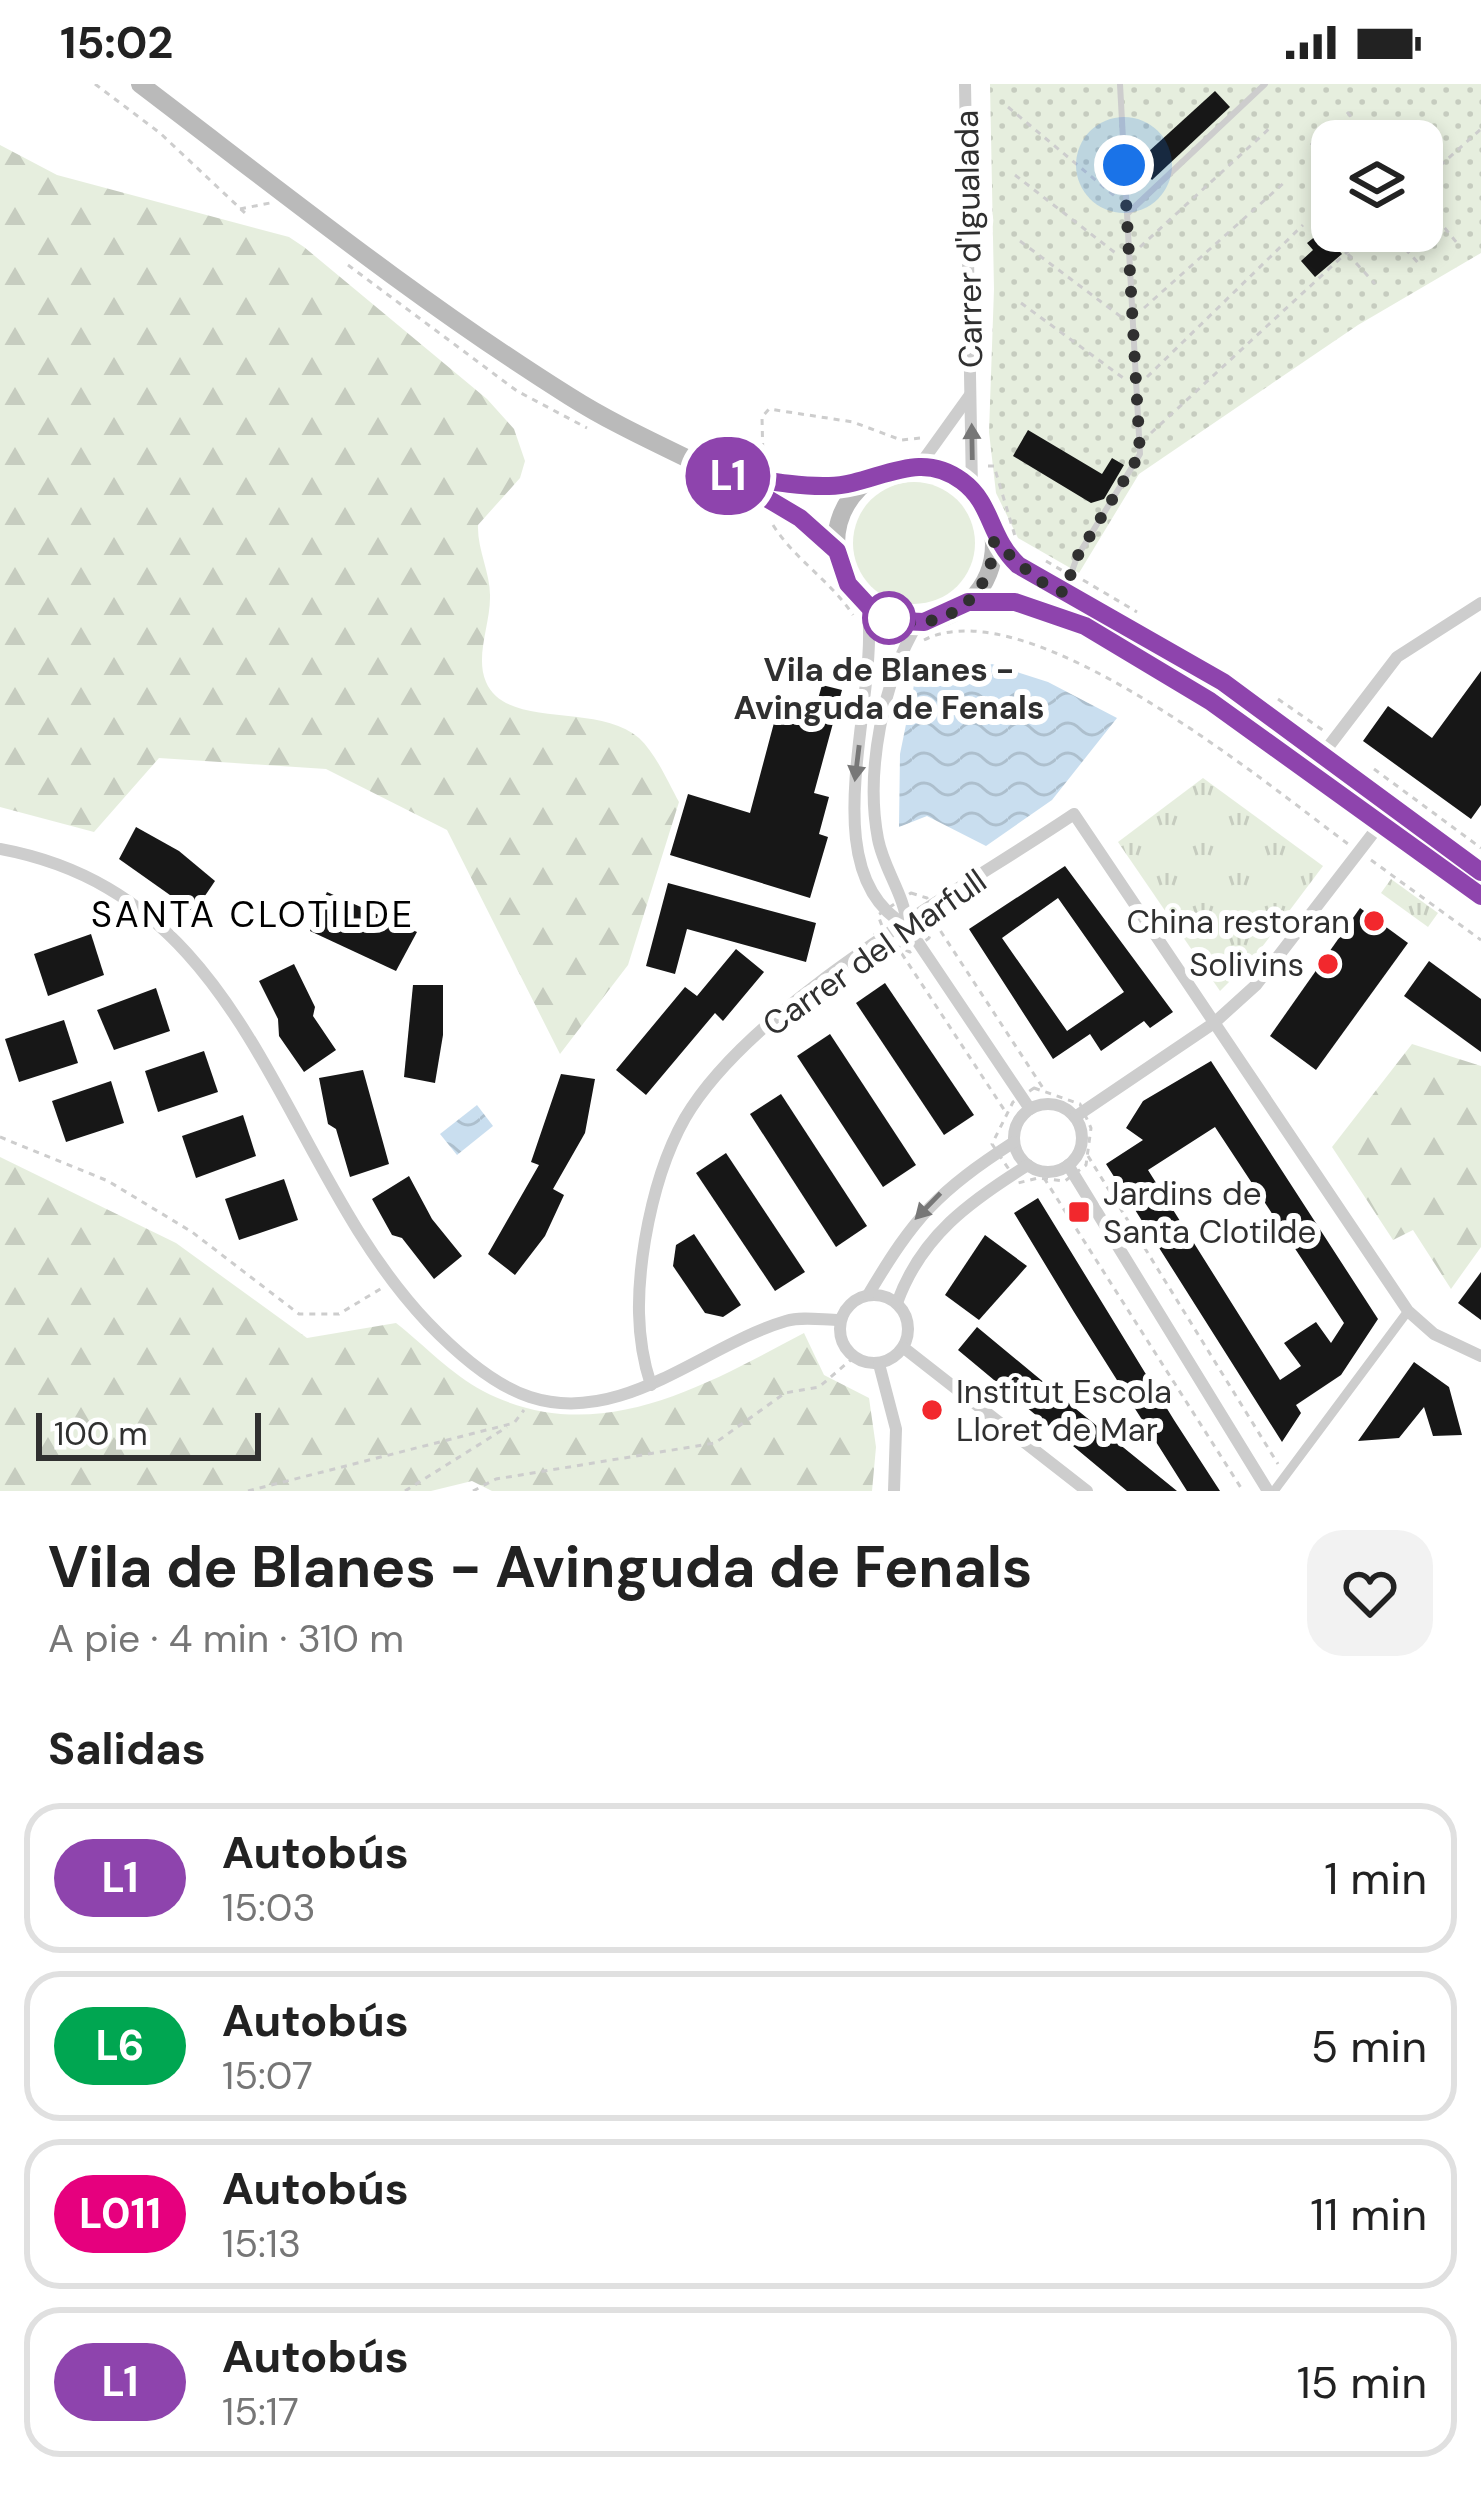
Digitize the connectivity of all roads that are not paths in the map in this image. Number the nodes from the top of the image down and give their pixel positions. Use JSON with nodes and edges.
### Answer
{"nodes":[{"id":1,"x":140,"y":84,"type":"edge"},
{"id":2,"x":965,"y":84,"type":"edge"},
{"id":3,"x":1120,"y":84,"type":"edge"},
{"id":4,"x":1265,"y":84,"type":"edge"},
{"id":5,"x":1126,"y":210,"type":"junction"},
{"id":6,"x":971,"y":394,"type":"junction"},
{"id":7,"x":919,"y":466,"type":"junction"},
{"id":8,"x":726,"y":474,"type":"junction"},
{"id":9,"x":865,"y":484,"type":"junction"},
{"id":10,"x":972,"y":490,"type":"junction"},
{"id":11,"x":994,"y":541,"type":"junction"},
{"id":12,"x":837,"y":551,"type":"junction"},
{"id":13,"x":1067,"y":584,"type":"junction"},
{"id":14,"x":968,"y":602,"type":"junction"},
{"id":15,"x":1481,"y":603,"type":"edge"},
{"id":16,"x":862,"y":614,"type":"junction"},
{"id":17,"x":918,"y":623,"type":"junction"},
{"id":18,"x":1328,"y":747,"type":"junction"},
{"id":19,"x":1381,"y":823,"type":"junction"},
{"id":20,"x":0,"y":849,"type":"edge"},
{"id":21,"x":1481,"y":872,"type":"edge"},
{"id":22,"x":1481,"y":896,"type":"edge"},
{"id":23,"x":907,"y":926,"type":"junction"},
{"id":24,"x":1214,"y":1023,"type":"junction"},
{"id":25,"x":1026,"y":1102,"type":"junction"},
{"id":26,"x":1080,"y":1114,"type":"junction"},
{"id":27,"x":1014,"y":1142,"type":"junction"},
{"id":28,"x":1028,"y":1166,"type":"junction"},
{"id":29,"x":1071,"y":1171,"type":"junction"},
{"id":30,"x":868,"y":1294,"type":"junction"},
{"id":31,"x":897,"y":1303,"type":"junction"},
{"id":32,"x":1408,"y":1311,"type":"junction"},
{"id":33,"x":840,"y":1320,"type":"junction"},
{"id":34,"x":904,"y":1348,"type":"junction"},
{"id":35,"x":1481,"y":1356,"type":"edge"},
{"id":36,"x":879,"y":1364,"type":"junction"},
{"id":37,"x":651,"y":1385,"type":"junction"},
{"id":38,"x":894,"y":1491,"type":"edge"},
{"id":39,"x":1087,"y":1491,"type":"edge"},
{"id":40,"x":1271,"y":1491,"type":"edge"}],
"edges":[{"from":1,"to":8,"type":"main road"},
{"from":2,"to":6,"type":"street","name":"Carrer d'Igualada"},
{"from":3,"to":5,"type":"lane"},
{"from":4,"to":5,"type":"lane"},
{"from":5,"to":13,"type":"lane"},
{"from":6,"to":7,"type":"street","name":"Carrer d'Igualada"},
{"from":10,"to":6,"type":"street","name":"Carrer d'Igualada","one_way":true},
{"from":7,"to":9,"type":"main road"},
{"from":7,"to":10,"type":"main road"},
{"from":8,"to":9,"type":"main road"},
{"from":8,"to":12,"type":"main road"},
{"from":9,"to":12,"type":"main road"},
{"from":10,"to":11,"type":"main road"},
{"from":11,"to":13,"type":"main road"},
{"from":11,"to":14,"type":"main road"},
{"from":12,"to":16,"type":"main road"},
{"from":13,"to":18,"type":"main road"},
{"from":14,"to":17,"type":"main road"},
{"from":14,"to":19,"type":"main road"},
{"from":15,"to":18,"type":"street"},
{"from":16,"to":17,"type":"main road"},
{"from":16,"to":23,"type":"street","one_way":true},
{"from":17,"to":23,"type":"street"},
{"from":18,"to":21,"type":"main road"},
{"from":19,"to":22,"type":"main road"},
{"from":19,"to":24,"type":"street"},
{"from":20,"to":37,"type":"street"},
{"from":23,"to":24,"type":"street","name":"Carrer del Marfull"},
{"from":23,"to":25,"type":"street"},
{"from":23,"to":37,"type":"street","name":"Carrer del Marfull"},
{"from":24,"to":26,"type":"street"},
{"from":24,"to":32,"type":"street"},
{"from":25,"to":26,"type":"street"},
{"from":25,"to":27,"type":"street"},
{"from":26,"to":29,"type":"street"},
{"from":27,"to":28,"type":"street"},
{"from":27,"to":30,"type":"street","one_way":true},
{"from":28,"to":29,"type":"street"},
{"from":28,"to":31,"type":"street"},
{"from":29,"to":40,"type":"street"},
{"from":30,"to":31,"type":"street"},
{"from":30,"to":33,"type":"street"},
{"from":31,"to":34,"type":"street"},
{"from":32,"to":35,"type":"street"},
{"from":32,"to":40,"type":"street"},
{"from":33,"to":36,"type":"street"},
{"from":33,"to":37,"type":"street"},
{"from":34,"to":36,"type":"street"},
{"from":34,"to":39,"type":"street"},
{"from":36,"to":38,"type":"street"}]}
